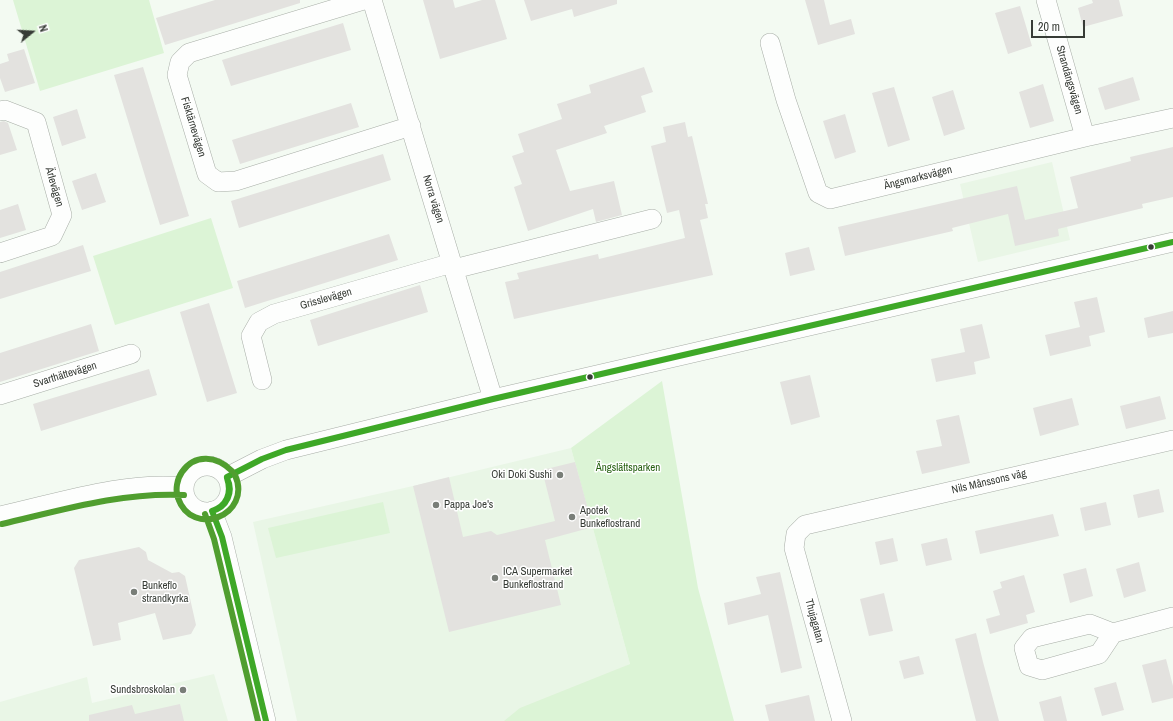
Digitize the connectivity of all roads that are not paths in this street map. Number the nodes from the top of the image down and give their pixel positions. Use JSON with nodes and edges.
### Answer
{"nodes":[{"id":1,"x":364,"y":0,"type":"edge"},
{"id":2,"x":372,"y":0,"type":"edge"},
{"id":3,"x":1046,"y":0,"type":"edge"},
{"id":4,"x":770,"y":43,"type":"dead end"},
{"id":5,"x":0,"y":111,"type":"edge"},
{"id":6,"x":1173,"y":118,"type":"edge"},
{"id":7,"x":410,"y":126,"type":"junction"},
{"id":8,"x":1085,"y":137,"type":"junction"},
{"id":9,"x":652,"y":220,"type":"dead end"},
{"id":10,"x":1173,"y":242,"type":"edge"},
{"id":11,"x":0,"y":253,"type":"edge"},
{"id":12,"x":453,"y":266,"type":"junction"},
{"id":13,"x":131,"y":354,"type":"dead end"},
{"id":14,"x":262,"y":380,"type":"dead end"},
{"id":15,"x":0,"y":395,"type":"edge"},
{"id":16,"x":494,"y":398,"type":"junction"},
{"id":17,"x":1173,"y":440,"type":"edge"},
{"id":18,"x":227,"y":477,"type":"junction"},
{"id":19,"x":184,"y":487,"type":"junction"},
{"id":20,"x":212,"y":511,"type":"junction"},
{"id":21,"x":0,"y":516,"type":"edge"},
{"id":22,"x":805,"y":524,"type":"joint"},
{"id":23,"x":1173,"y":617,"type":"edge"},
{"id":24,"x":1112,"y":633,"type":"dead end"},
{"id":25,"x":266,"y":721,"type":"edge"},
{"id":26,"x":842,"y":721,"type":"edge"}],
"edges":[{"from":1,"to":7,"type":"street","name":"Fisktärnevägen"},
{"from":2,"to":7,"type":"street","name":"Norra vägen"},
{"from":3,"to":8,"type":"street","name":"Strandängsvägen"},
{"from":4,"to":8,"type":"street","name":"Ängsmarksvägen"},
{"from":5,"to":11,"type":"street","name":"Ärlevägen"},
{"from":6,"to":8,"type":"street","name":"Ängsmarksvägen"},
{"from":7,"to":12,"type":"street","name":"Norra vägen"},
{"from":9,"to":12,"type":"street","name":"Grisslevägen"},
{"from":10,"to":16,"type":"street"},
{"from":12,"to":14,"type":"street","name":"Grisslevägen"},
{"from":12,"to":16,"type":"street","name":"Norra vägen"},
{"from":13,"to":15,"type":"street","name":"Svarthättevägen"},
{"from":16,"to":18,"type":"street"},
{"from":17,"to":22,"type":"street","name":"Nils Månssons väg"},
{"from":18,"to":19,"type":"street"},
{"from":18,"to":20,"type":"street"},
{"from":19,"to":20,"type":"street"},
{"from":19,"to":21,"type":"street"},
{"from":20,"to":25,"type":"street"},
{"from":22,"to":26,"type":"street","name":"Thujagatan"},
{"from":23,"to":24,"type":"street"}]}
